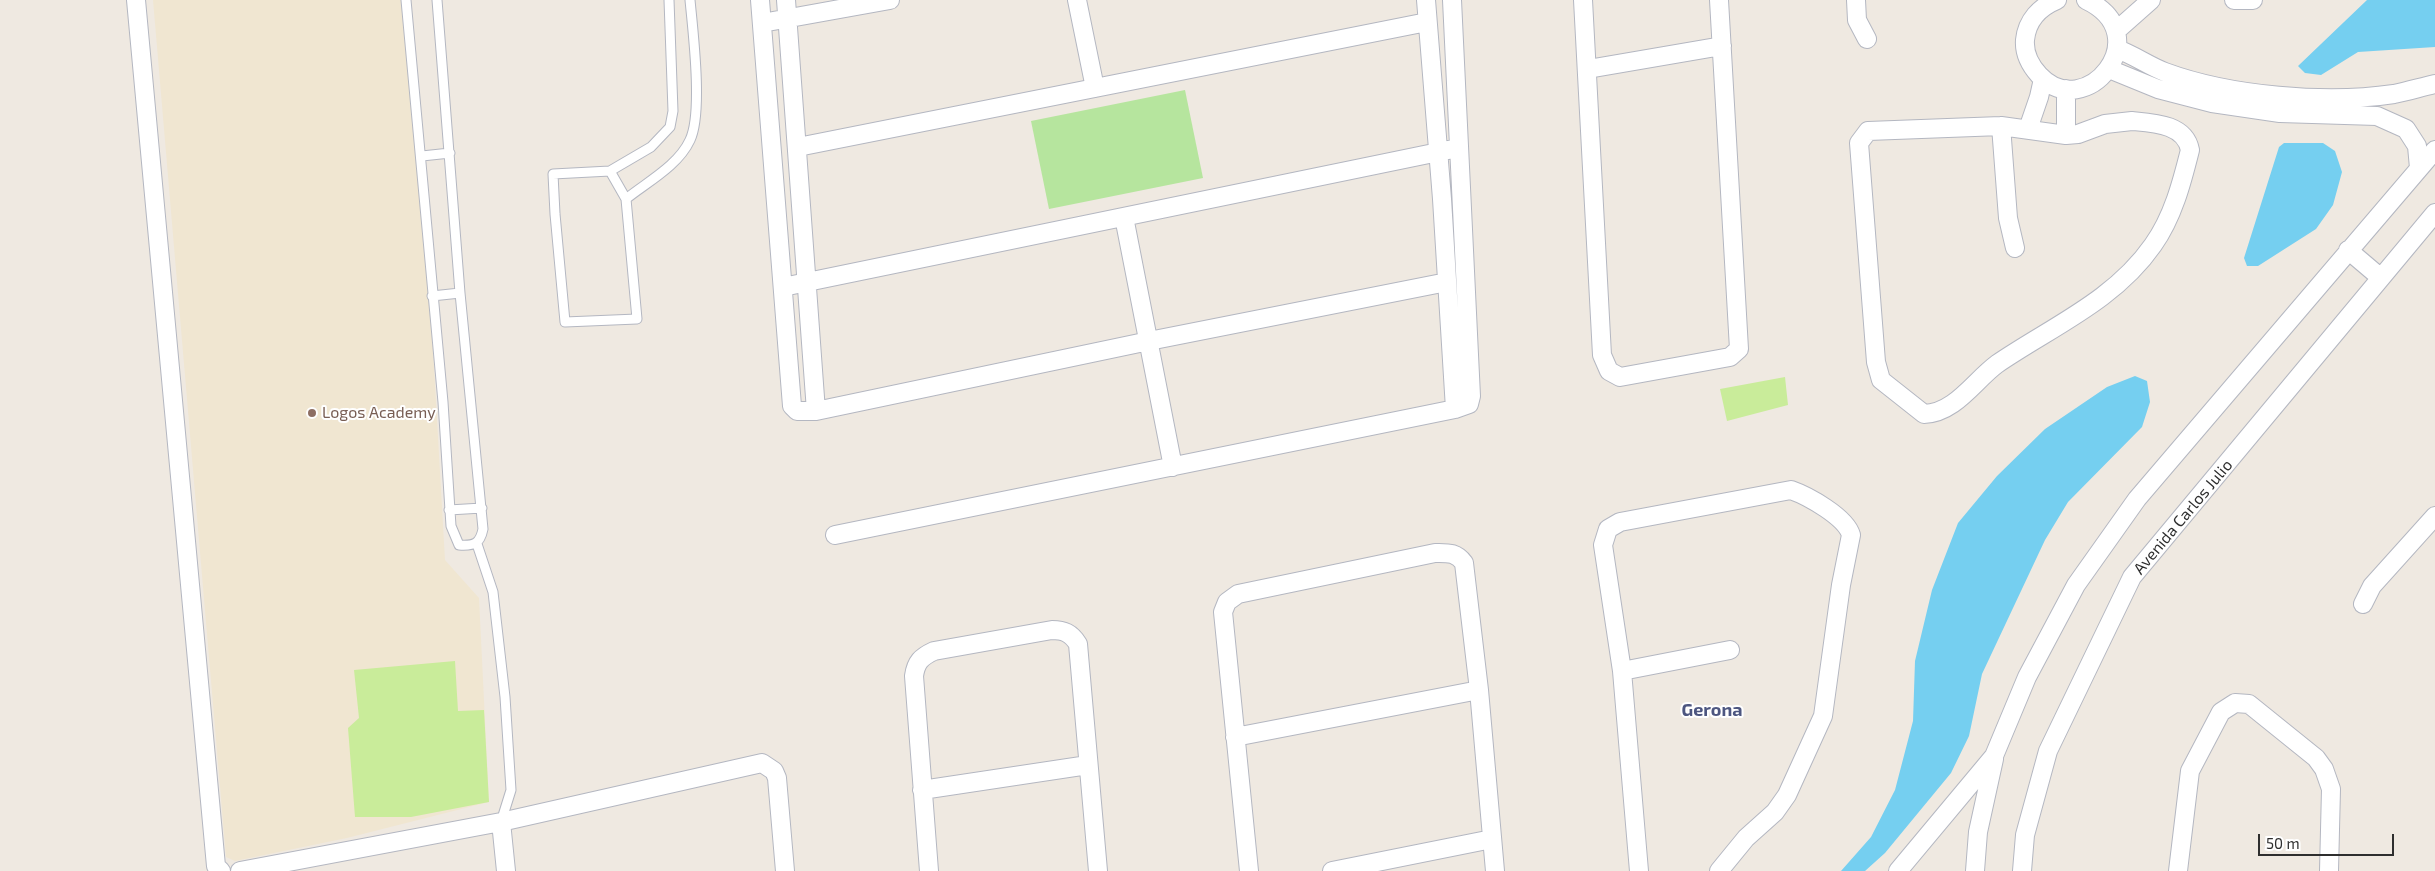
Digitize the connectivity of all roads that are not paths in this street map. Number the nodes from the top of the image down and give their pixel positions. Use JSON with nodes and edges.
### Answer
{"nodes":[{"id":1,"x":136,"y":0,"type":"edge"},
{"id":2,"x":406,"y":0,"type":"edge"},
{"id":3,"x":437,"y":0,"type":"edge"},
{"id":4,"x":669,"y":0,"type":"edge"},
{"id":5,"x":690,"y":0,"type":"edge"},
{"id":6,"x":760,"y":0,"type":"edge"},
{"id":7,"x":786,"y":0,"type":"edge"},
{"id":8,"x":890,"y":0,"type":"edge"},
{"id":9,"x":1077,"y":0,"type":"edge"},
{"id":10,"x":1426,"y":0,"type":"edge"},
{"id":11,"x":1452,"y":0,"type":"edge"},
{"id":12,"x":1583,"y":0,"type":"edge"},
{"id":13,"x":1719,"y":0,"type":"edge"},
{"id":14,"x":1856,"y":0,"type":"edge"},
{"id":15,"x":2151,"y":0,"type":"edge"},
{"id":16,"x":2234,"y":0,"type":"edge"},
{"id":17,"x":2253,"y":0,"type":"edge"},
{"id":18,"x":2049,"y":1,"type":"edge"},
{"id":19,"x":2095,"y":2,"type":"edge"},
{"id":20,"x":788,"y":19,"type":"junction"},
{"id":21,"x":1426,"y":22,"type":"junction"},
{"id":22,"x":762,"y":23,"type":"junction"},
{"id":23,"x":2116,"y":31,"type":"junction"},
{"id":24,"x":1867,"y":39,"type":"dead end"},
{"id":25,"x":1722,"y":46,"type":"junction"},
{"id":26,"x":2117,"y":49,"type":"junction"},
{"id":27,"x":1588,"y":69,"type":"junction"},
{"id":28,"x":2109,"y":69,"type":"junction"},
{"id":29,"x":2042,"y":79,"type":"junction"},
{"id":30,"x":2435,"y":84,"type":"edge"},
{"id":31,"x":1095,"y":88,"type":"junction"},
{"id":32,"x":2066,"y":89,"type":"junction"},
{"id":33,"x":2001,"y":126,"type":"junction"},
{"id":34,"x":2028,"y":129,"type":"junction"},
{"id":35,"x":2066,"y":135,"type":"junction"},
{"id":36,"x":798,"y":147,"type":"junction"},
{"id":37,"x":1458,"y":148,"type":"junction"},
{"id":38,"x":2435,"y":150,"type":"edge"},
{"id":39,"x":1436,"y":152,"type":"junction"},
{"id":40,"x":450,"y":153,"type":"junction"},
{"id":41,"x":422,"y":156,"type":"junction"},
{"id":42,"x":2419,"y":168,"type":"junction"},
{"id":43,"x":610,"y":171,"type":"junction"},
{"id":44,"x":626,"y":199,"type":"junction"},
{"id":45,"x":2435,"y":213,"type":"edge"},
{"id":46,"x":1124,"y":217,"type":"junction"},
{"id":47,"x":2015,"y":248,"type":"dead end"},
{"id":48,"x":2348,"y":250,"type":"junction"},
{"id":49,"x":2382,"y":278,"type":"junction"},
{"id":50,"x":1447,"y":282,"type":"junction"},
{"id":51,"x":806,"y":283,"type":"junction"},
{"id":52,"x":783,"y":287,"type":"junction"},
{"id":53,"x":460,"y":293,"type":"junction"},
{"id":54,"x":432,"y":296,"type":"junction"},
{"id":55,"x":1149,"y":341,"type":"junction"},
{"id":56,"x":1454,"y":409,"type":"junction"},
{"id":57,"x":816,"y":411,"type":"junction"},
{"id":58,"x":1173,"y":467,"type":"junction"},
{"id":59,"x":482,"y":508,"type":"junction"},
{"id":60,"x":449,"y":510,"type":"junction"},
{"id":61,"x":2435,"y":516,"type":"edge"},
{"id":62,"x":835,"y":536,"type":"dead end"},
{"id":63,"x":477,"y":544,"type":"junction"},
{"id":64,"x":2363,"y":604,"type":"dead end"},
{"id":65,"x":1730,"y":650,"type":"dead end"},
{"id":66,"x":1622,"y":671,"type":"junction"},
{"id":67,"x":1479,"y":690,"type":"junction"},
{"id":68,"x":1235,"y":737,"type":"junction"},
{"id":69,"x":1994,"y":756,"type":"junction"},
{"id":70,"x":1088,"y":765,"type":"junction"},
{"id":71,"x":922,"y":790,"type":"junction"},
{"id":72,"x":501,"y":822,"type":"junction"},
{"id":73,"x":1492,"y":839,"type":"junction"},
{"id":74,"x":276,"y":867,"type":"edge"},
{"id":75,"x":221,"y":871,"type":"edge"},
{"id":76,"x":240,"y":871,"type":"edge"},
{"id":77,"x":506,"y":871,"type":"edge"},
{"id":78,"x":784,"y":871,"type":"edge"},
{"id":79,"x":929,"y":871,"type":"edge"},
{"id":80,"x":1098,"y":871,"type":"edge"},
{"id":81,"x":1249,"y":871,"type":"edge"},
{"id":82,"x":1332,"y":871,"type":"edge"},
{"id":83,"x":1495,"y":871,"type":"edge"},
{"id":84,"x":1638,"y":871,"type":"edge"},
{"id":85,"x":1719,"y":871,"type":"edge"},
{"id":86,"x":1898,"y":871,"type":"edge"},
{"id":87,"x":1975,"y":871,"type":"edge"},
{"id":88,"x":2022,"y":871,"type":"edge"},
{"id":89,"x":2178,"y":871,"type":"edge"},
{"id":90,"x":2329,"y":871,"type":"edge"}],
"edges":[{"from":1,"to":75,"type":"street"},
{"from":2,"to":41,"type":"lane"},
{"from":3,"to":40,"type":"lane"},
{"from":4,"to":43,"type":"lane"},
{"from":5,"to":44,"type":"lane"},
{"from":6,"to":22,"type":"street"},
{"from":7,"to":20,"type":"street"},
{"from":8,"to":20,"type":"street"},
{"from":9,"to":31,"type":"street"},
{"from":10,"to":21,"type":"street"},
{"from":11,"to":37,"type":"street"},
{"from":12,"to":27,"type":"street"},
{"from":13,"to":25,"type":"street"},
{"from":14,"to":24,"type":"street"},
{"from":15,"to":23,"type":"street"},
{"from":16,"to":17,"type":"street"},
{"from":18,"to":29,"type":"street"},
{"from":19,"to":23,"type":"street"},
{"from":20,"to":22,"type":"street"},
{"from":20,"to":36,"type":"street"},
{"from":21,"to":31,"type":"street"},
{"from":21,"to":39,"type":"street"},
{"from":22,"to":52,"type":"street"},
{"from":23,"to":26,"type":"street"},
{"from":25,"to":27,"type":"street"},
{"from":25,"to":27,"type":"street"},
{"from":26,"to":28,"type":"street"},
{"from":26,"to":30,"type":"street"},
{"from":28,"to":32,"type":"street"},
{"from":28,"to":42,"type":"street"},
{"from":29,"to":32,"type":"street"},
{"from":29,"to":34,"type":"street"},
{"from":31,"to":36,"type":"street"},
{"from":32,"to":35,"type":"street"},
{"from":33,"to":34,"type":"street"},
{"from":33,"to":35,"type":"street"},
{"from":33,"to":47,"type":"street"},
{"from":34,"to":35,"type":"street"},
{"from":36,"to":51,"type":"street"},
{"from":37,"to":39,"type":"street"},
{"from":37,"to":56,"type":"street"},
{"from":38,"to":42,"type":"street"},
{"from":39,"to":46,"type":"street"},
{"from":39,"to":50,"type":"street"},
{"from":40,"to":41,"type":"lane"},
{"from":40,"to":53,"type":"lane"},
{"from":41,"to":54,"type":"lane"},
{"from":42,"to":48,"type":"street"},
{"from":43,"to":44,"type":"lane"},
{"from":43,"to":44,"type":"lane"},
{"from":45,"to":49,"type":"street","name":"Avenida Carlos Julio"},
{"from":46,"to":51,"type":"street"},
{"from":46,"to":55,"type":"street"},
{"from":48,"to":49,"type":"street"},
{"from":48,"to":69,"type":"street"},
{"from":49,"to":88,"type":"street","name":"Avenida Carlos Julio"},
{"from":50,"to":55,"type":"street"},
{"from":50,"to":56,"type":"street"},
{"from":51,"to":52,"type":"street"},
{"from":51,"to":57,"type":"street"},
{"from":52,"to":57,"type":"street"},
{"from":53,"to":54,"type":"lane"},
{"from":53,"to":59,"type":"lane"},
{"from":54,"to":60,"type":"lane"},
{"from":55,"to":57,"type":"street"},
{"from":55,"to":58,"type":"street"},
{"from":56,"to":58,"type":"street"},
{"from":58,"to":62,"type":"street"},
{"from":59,"to":60,"type":"lane"},
{"from":59,"to":63,"type":"lane"},
{"from":60,"to":63,"type":"lane"},
{"from":61,"to":64,"type":"street"},
{"from":63,"to":72,"type":"lane"},
{"from":65,"to":66,"type":"street"},
{"from":66,"to":84,"type":"street"},
{"from":66,"to":85,"type":"street"},
{"from":67,"to":68,"type":"street"},
{"from":67,"to":68,"type":"street"},
{"from":67,"to":73,"type":"street"},
{"from":68,"to":81,"type":"street"},
{"from":69,"to":86,"type":"street"},
{"from":69,"to":87,"type":"street"},
{"from":70,"to":71,"type":"street"},
{"from":70,"to":71,"type":"street"},
{"from":70,"to":80,"type":"street"},
{"from":71,"to":79,"type":"street"},
{"from":72,"to":74,"type":"street"},
{"from":72,"to":77,"type":"street"},
{"from":72,"to":78,"type":"street"},
{"from":73,"to":82,"type":"street"},
{"from":73,"to":83,"type":"street"},
{"from":74,"to":76,"type":"street"},
{"from":89,"to":90,"type":"street"}]}
